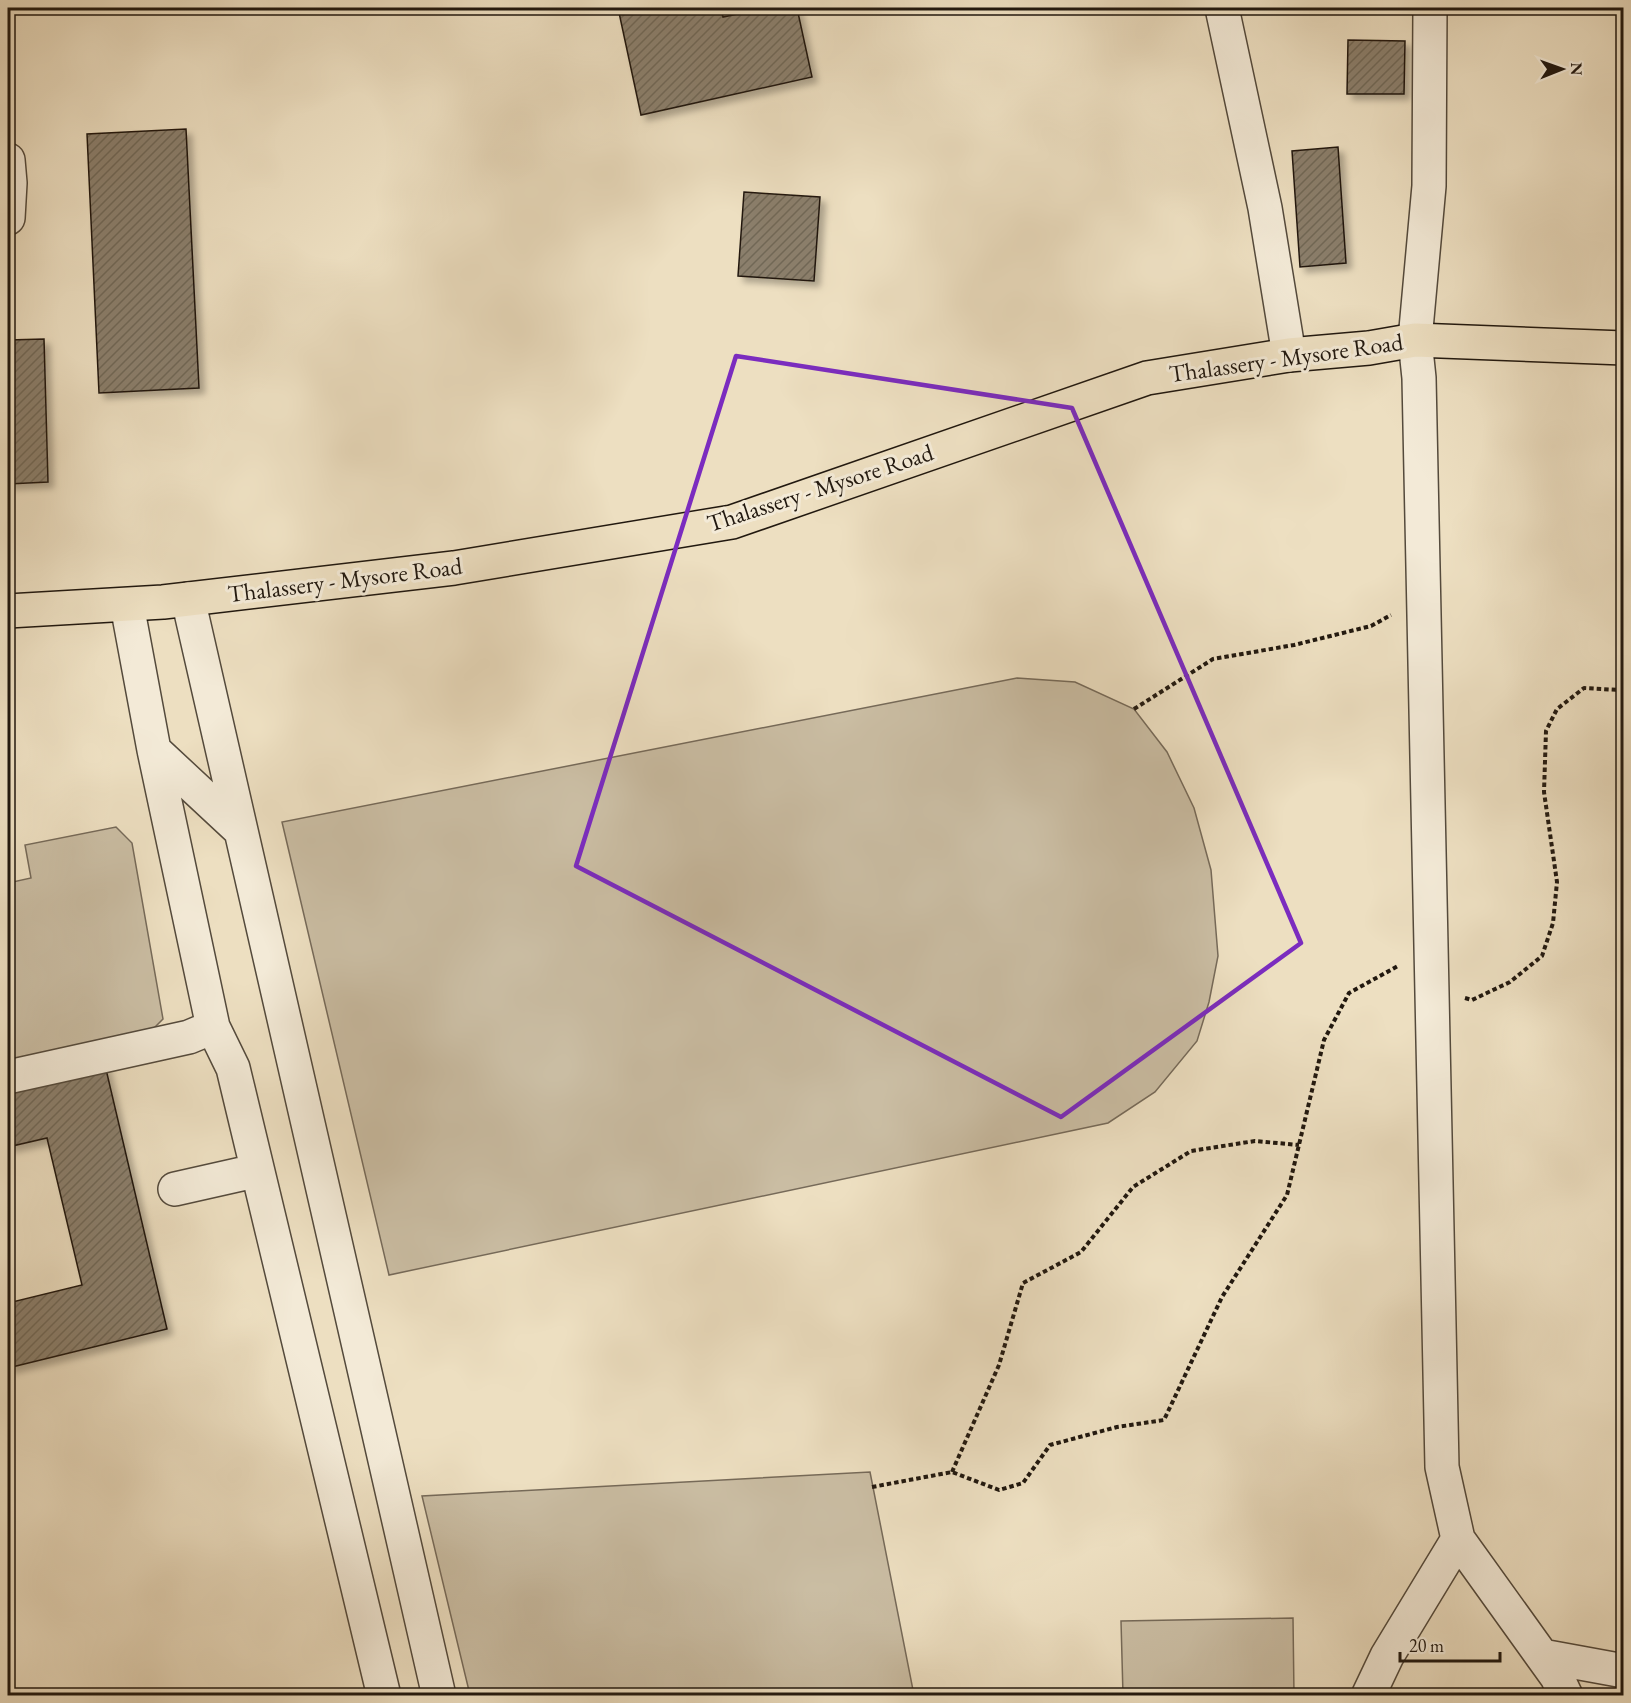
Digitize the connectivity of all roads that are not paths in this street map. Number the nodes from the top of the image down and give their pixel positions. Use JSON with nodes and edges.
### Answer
{"nodes":[{"id":1,"x":1222,"y":8,"type":"edge"},
{"id":2,"x":1430,"y":8,"type":"edge"},
{"id":3,"x":8,"y":160,"type":"edge"},
{"id":4,"x":8,"y":218,"type":"edge"},
{"id":5,"x":1415,"y":340,"type":"junction"},
{"id":6,"x":1623,"y":348,"type":"edge"},
{"id":7,"x":1289,"y":355,"type":"junction"},
{"id":8,"x":188,"y":599,"type":"junction"},
{"id":9,"x":127,"y":605,"type":"junction"},
{"id":10,"x":8,"y":611,"type":"edge"},
{"id":11,"x":154,"y":750,"type":"junction"},
{"id":12,"x":241,"y":831,"type":"junction"},
{"id":13,"x":213,"y":1028,"type":"junction"},
{"id":14,"x":8,"y":1077,"type":"edge"},
{"id":15,"x":256,"y":1167,"type":"junction"},
{"id":16,"x":176,"y":1189,"type":"dead end"},
{"id":17,"x":1458,"y":1539,"type":"junction"},
{"id":18,"x":1542,"y":1656,"type":"junction"},
{"id":19,"x":1623,"y":1671,"type":"edge"},
{"id":20,"x":384,"y":1695,"type":"edge"},
{"id":21,"x":439,"y":1695,"type":"edge"},
{"id":22,"x":1368,"y":1695,"type":"edge"},
{"id":23,"x":1566,"y":1695,"type":"edge"}],
"edges":[{"from":1,"to":7,"type":"street"},
{"from":2,"to":5,"type":"street"},
{"from":3,"to":4,"type":"street"},
{"from":5,"to":6,"type":"main road","name":"Thalassery - Mysore Road"},
{"from":5,"to":7,"type":"main road","name":"Thalassery - Mysore Road"},
{"from":5,"to":17,"type":"street"},
{"from":7,"to":8,"type":"main road","name":"Thalassery - Mysore Road"},
{"from":8,"to":9,"type":"main road","name":"Thalassery - Mysore Road"},
{"from":8,"to":12,"type":"street"},
{"from":9,"to":10,"type":"main road","name":"Thalassery - Mysore Road"},
{"from":9,"to":11,"type":"street"},
{"from":11,"to":12,"type":"street"},
{"from":11,"to":13,"type":"street"},
{"from":12,"to":21,"type":"street"},
{"from":13,"to":14,"type":"street"},
{"from":13,"to":15,"type":"street"},
{"from":15,"to":16,"type":"street"},
{"from":15,"to":20,"type":"street"},
{"from":17,"to":18,"type":"street"},
{"from":17,"to":22,"type":"street"},
{"from":18,"to":19,"type":"street"},
{"from":18,"to":23,"type":"street"}]}
